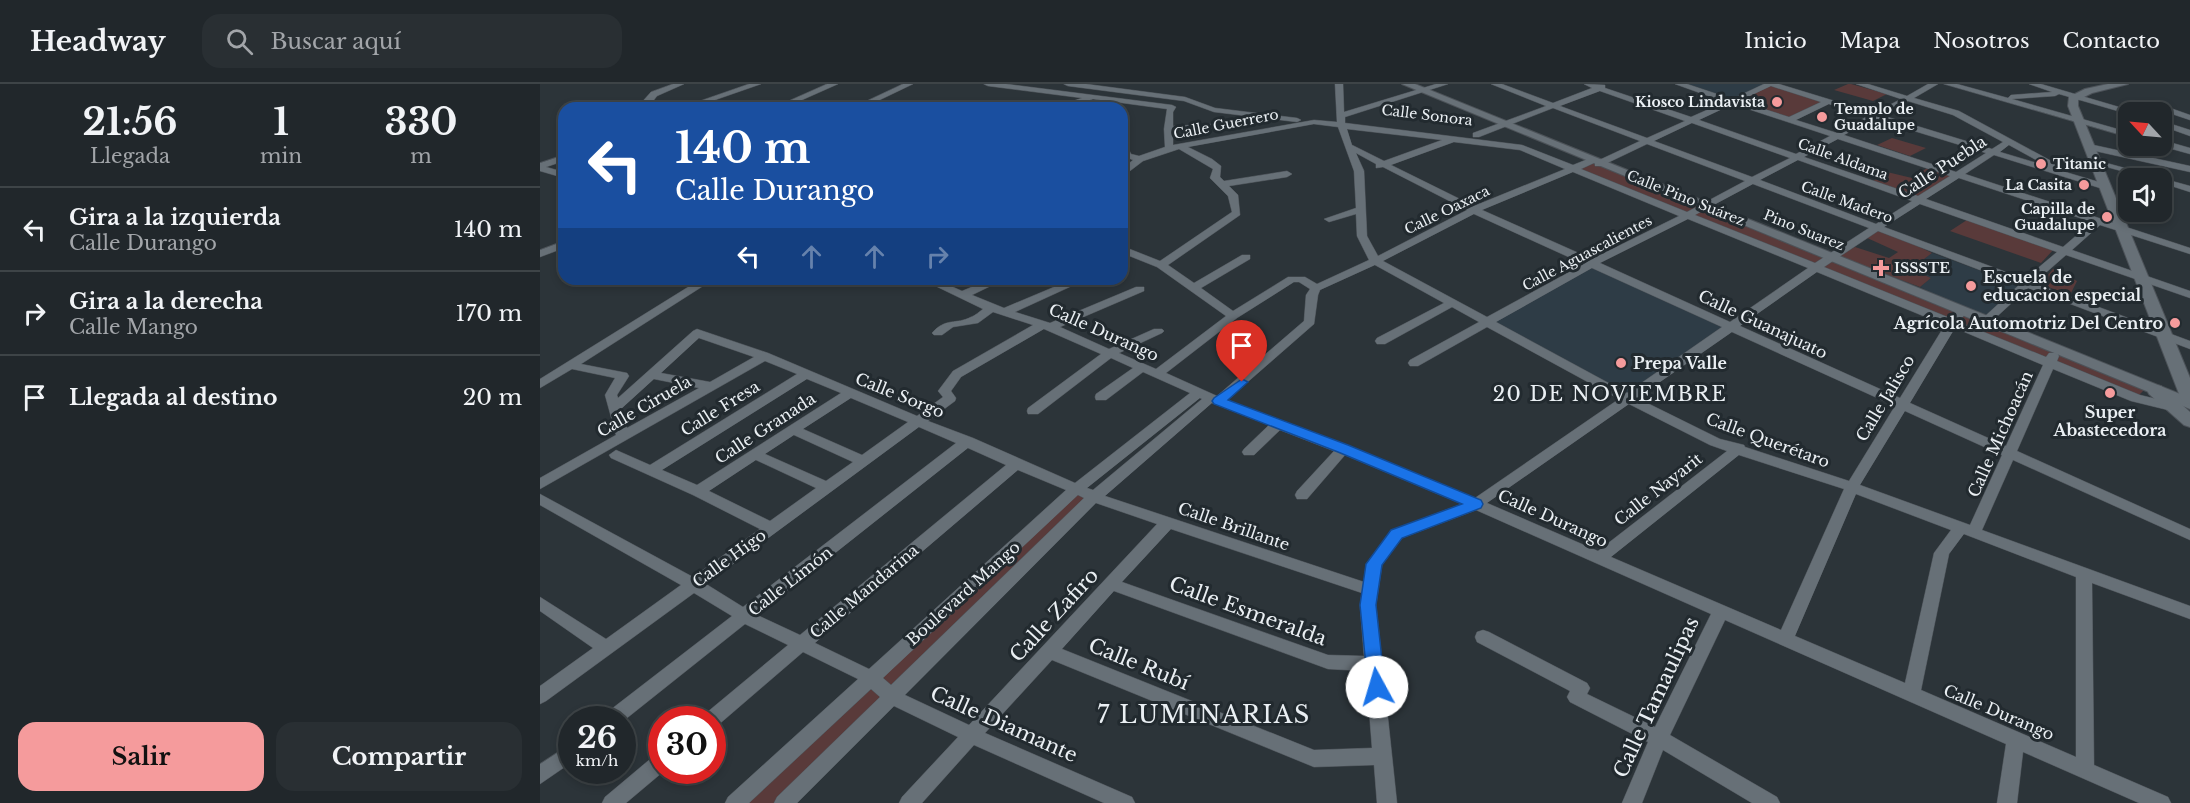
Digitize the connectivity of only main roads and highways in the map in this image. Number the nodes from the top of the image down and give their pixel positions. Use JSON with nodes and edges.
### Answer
{"nodes":[{"id":1,"x":2123,"y":84,"type":"edge"},
{"id":2,"x":2167,"y":336,"type":"junction"},
{"id":3,"x":2190,"y":380,"type":"edge"},
{"id":4,"x":2155,"y":390,"type":"road end"},
{"id":5,"x":2185,"y":404,"type":"edge"},
{"id":6,"x":2190,"y":421,"type":"edge"}],
"edges":[{"from":1,"to":2,"type":"main road"},
{"from":2,"to":3,"type":"main road"},
{"from":2,"to":5,"type":"main road"},
{"from":4,"to":5,"type":"main road"},
{"from":5,"to":6,"type":"main road"}]}
